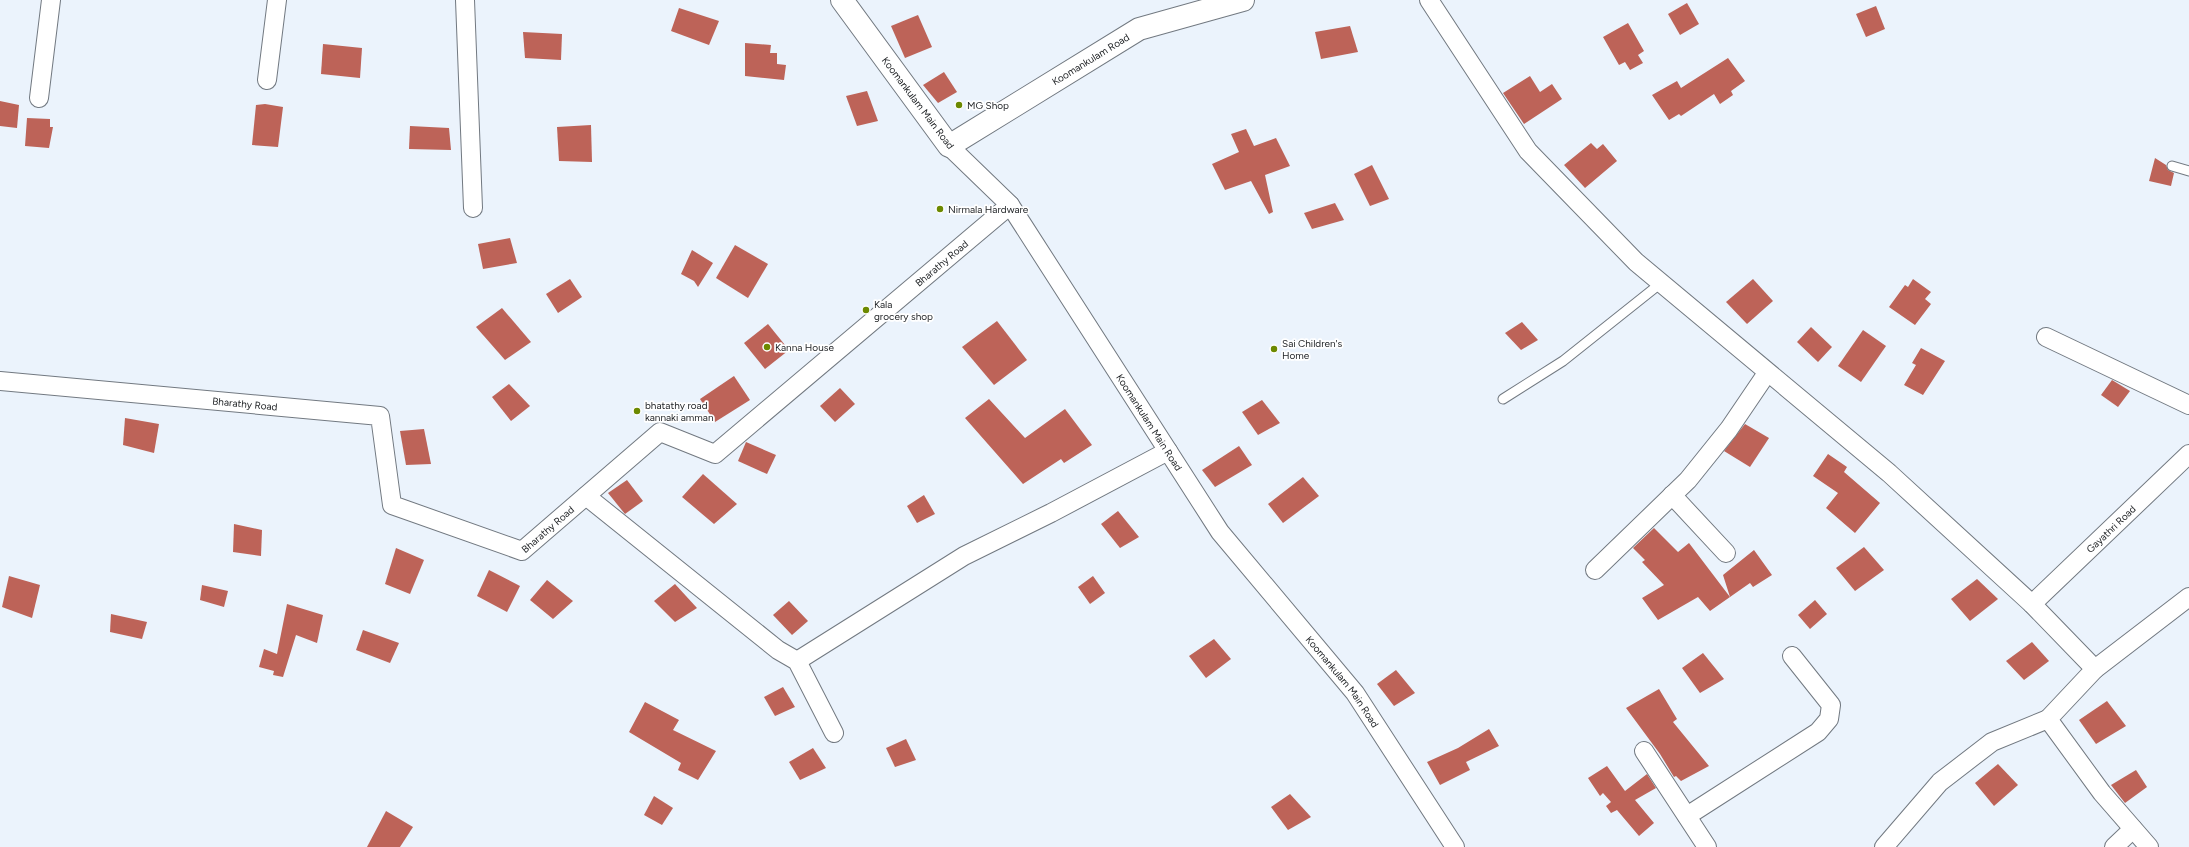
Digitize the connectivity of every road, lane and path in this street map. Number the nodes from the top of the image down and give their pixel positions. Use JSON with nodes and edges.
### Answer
{"nodes":[{"id":1,"x":51,"y":0,"type":"edge"},
{"id":2,"x":277,"y":0,"type":"edge"},
{"id":3,"x":465,"y":0,"type":"edge"},
{"id":4,"x":842,"y":0,"type":"edge"},
{"id":5,"x":1243,"y":0,"type":"edge"},
{"id":6,"x":1429,"y":0,"type":"edge"},
{"id":7,"x":267,"y":80,"type":"dead end"},
{"id":8,"x":39,"y":98,"type":"dead end"},
{"id":9,"x":949,"y":146,"type":"junction"},
{"id":10,"x":2172,"y":166,"type":"dead end"},
{"id":11,"x":2189,"y":171,"type":"edge"},
{"id":12,"x":1010,"y":205,"type":"junction"},
{"id":13,"x":473,"y":208,"type":"dead end"},
{"id":14,"x":1661,"y":283,"type":"junction"},
{"id":15,"x":2046,"y":337,"type":"dead end"},
{"id":16,"x":1766,"y":373,"type":"junction"},
{"id":17,"x":0,"y":381,"type":"edge"},
{"id":18,"x":1503,"y":399,"type":"dead end"},
{"id":19,"x":2189,"y":405,"type":"edge"},
{"id":20,"x":1168,"y":451,"type":"junction"},
{"id":21,"x":2189,"y":454,"type":"edge"},
{"id":22,"x":1672,"y":495,"type":"junction"},
{"id":23,"x":586,"y":496,"type":"junction"},
{"id":24,"x":1726,"y":554,"type":"dead end"},
{"id":25,"x":1595,"y":570,"type":"dead end"},
{"id":26,"x":2189,"y":597,"type":"edge"},
{"id":27,"x":2032,"y":604,"type":"junction"},
{"id":28,"x":1792,"y":656,"type":"dead end"},
{"id":29,"x":797,"y":662,"type":"junction"},
{"id":30,"x":2095,"y":669,"type":"junction"},
{"id":31,"x":2048,"y":719,"type":"junction"},
{"id":32,"x":834,"y":733,"type":"dead end"},
{"id":33,"x":1644,"y":751,"type":"dead end"},
{"id":34,"x":1687,"y":816,"type":"junction"},
{"id":35,"x":2133,"y":829,"type":"junction"},
{"id":36,"x":1455,"y":847,"type":"edge"},
{"id":37,"x":1707,"y":847,"type":"edge"},
{"id":38,"x":1884,"y":847,"type":"edge"},
{"id":39,"x":2114,"y":847,"type":"edge"},
{"id":40,"x":2149,"y":847,"type":"edge"}],
"edges":[{"from":1,"to":8,"type":"street"},
{"from":2,"to":7,"type":"street"},
{"from":3,"to":13,"type":"street"},
{"from":4,"to":9,"type":"street","name":"Koomankulam Main Road"},
{"from":5,"to":9,"type":"street","name":"Koomankulam Road"},
{"from":6,"to":14,"type":"street"},
{"from":9,"to":12,"type":"street","name":"Koomankulam Main Road"},
{"from":10,"to":11,"type":"lane"},
{"from":12,"to":20,"type":"street","name":"Koomankulam Main Road"},
{"from":12,"to":23,"type":"street","name":"Bharathy Road"},
{"from":14,"to":16,"type":"street"},
{"from":14,"to":18,"type":"lane"},
{"from":15,"to":19,"type":"street"},
{"from":16,"to":22,"type":"street"},
{"from":16,"to":27,"type":"street"},
{"from":17,"to":23,"type":"street","name":"Bharathy Road"},
{"from":20,"to":29,"type":"street"},
{"from":20,"to":36,"type":"street","name":"Koomankulam Main Road"},
{"from":21,"to":27,"type":"street","name":"Gayathri Road"},
{"from":22,"to":24,"type":"street"},
{"from":22,"to":25,"type":"street"},
{"from":23,"to":29,"type":"street"},
{"from":26,"to":30,"type":"street"},
{"from":27,"to":30,"type":"street"},
{"from":28,"to":34,"type":"street"},
{"from":29,"to":32,"type":"street"},
{"from":30,"to":31,"type":"street"},
{"from":31,"to":35,"type":"street"},
{"from":31,"to":38,"type":"street"},
{"from":33,"to":34,"type":"street"},
{"from":34,"to":37,"type":"street"},
{"from":35,"to":39,"type":"street"},
{"from":35,"to":40,"type":"street"}]}
